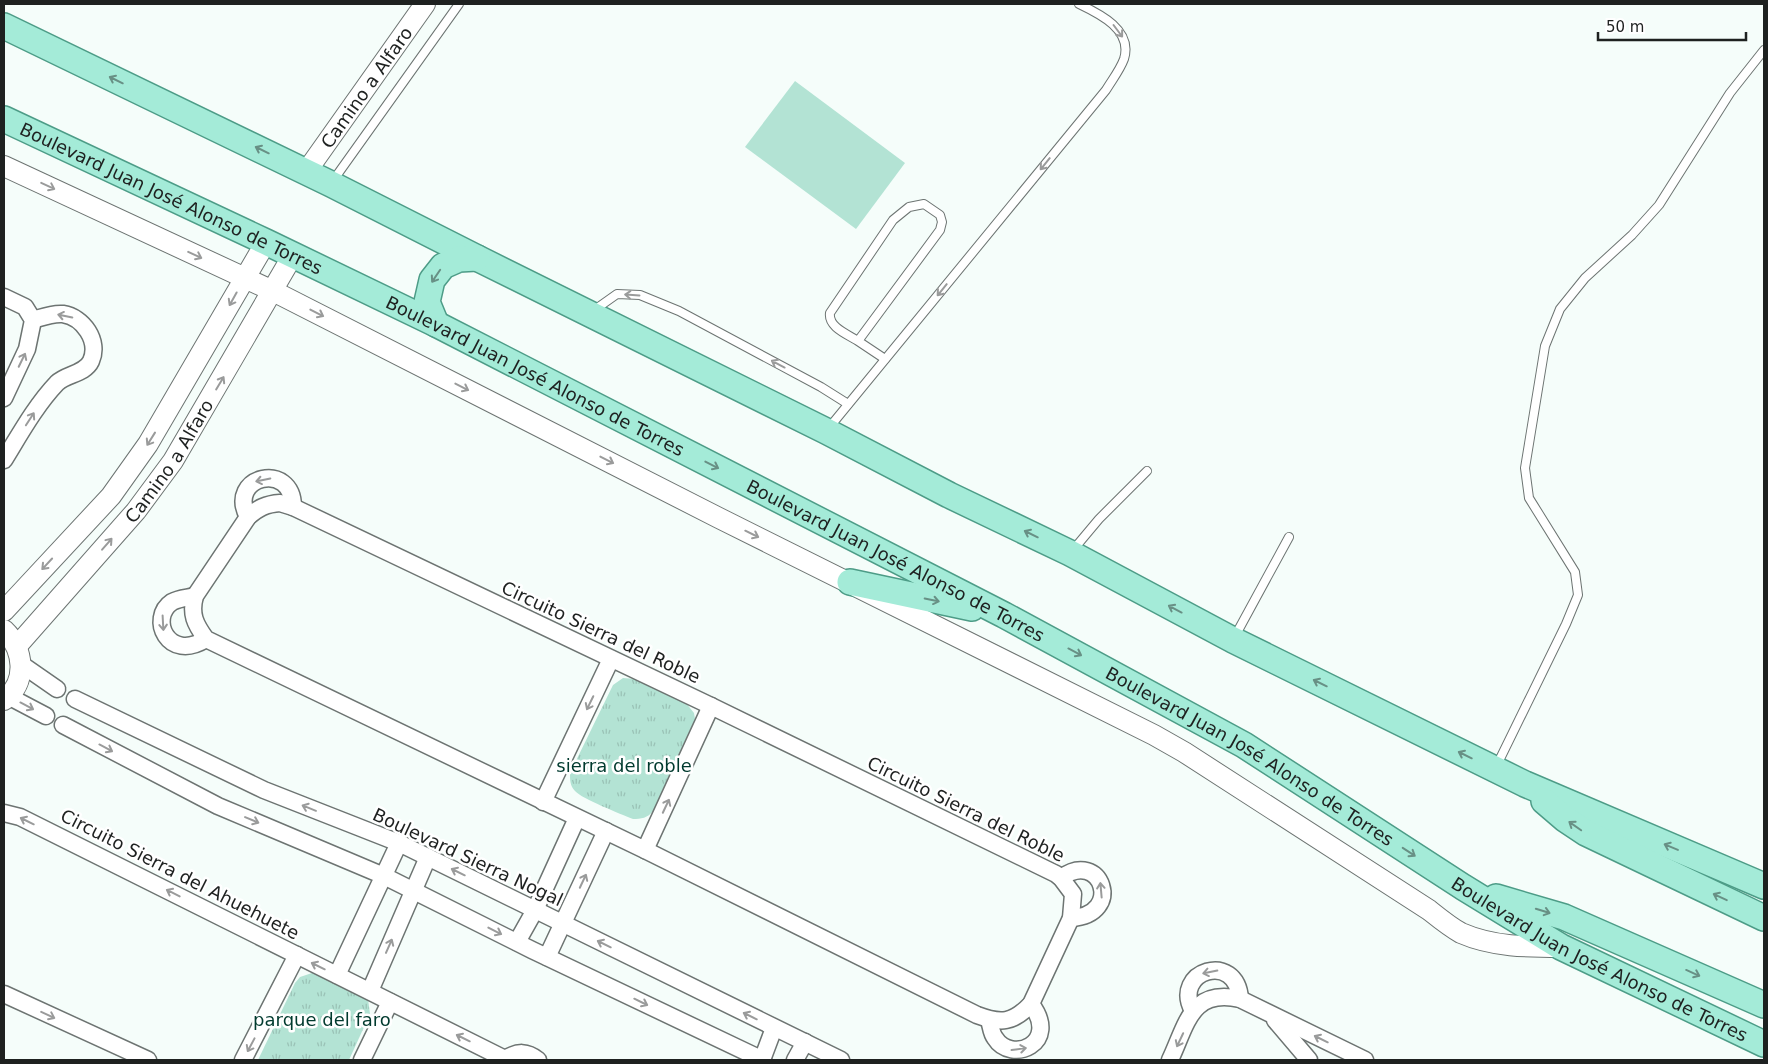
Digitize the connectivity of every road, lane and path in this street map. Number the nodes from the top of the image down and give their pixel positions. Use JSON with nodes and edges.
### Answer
{"nodes":[{"id":1,"x":425,"y":4,"type":"edge"},
{"id":2,"x":458,"y":4,"type":"edge"},
{"id":3,"x":1079,"y":4,"type":"edge"},
{"id":4,"x":4,"y":26,"type":"edge"},
{"id":5,"x":1764,"y":50,"type":"edge"},
{"id":6,"x":4,"y":119,"type":"edge"},
{"id":7,"x":4,"y":166,"type":"edge"},
{"id":8,"x":306,"y":172,"type":"junction"},
{"id":9,"x":331,"y":184,"type":"junction"},
{"id":10,"x":266,"y":242,"type":"junction"},
{"id":11,"x":293,"y":255,"type":"junction"},
{"id":12,"x":477,"y":258,"type":"junction"},
{"id":13,"x":245,"y":277,"type":"junction"},
{"id":14,"x":274,"y":291,"type":"junction"},
{"id":15,"x":4,"y":297,"type":"edge"},
{"id":16,"x":589,"y":313,"type":"junction"},
{"id":17,"x":33,"y":320,"type":"junction"},
{"id":18,"x":436,"y":324,"type":"junction"},
{"id":19,"x":858,"y":341,"type":"junction"},
{"id":20,"x":885,"y":359,"type":"junction"},
{"id":21,"x":4,"y":398,"type":"edge"},
{"id":22,"x":848,"y":404,"type":"junction"},
{"id":23,"x":826,"y":431,"type":"junction"},
{"id":24,"x":4,"y":460,"type":"edge"},
{"id":25,"x":1147,"y":471,"type":"dead end"},
{"id":26,"x":292,"y":507,"type":"junction"},
{"id":27,"x":248,"y":517,"type":"junction"},
{"id":28,"x":1289,"y":536,"type":"dead end"},
{"id":29,"x":1070,"y":553,"type":"junction"},
{"id":30,"x":850,"y":582,"type":"junction"},
{"id":31,"x":195,"y":596,"type":"junction"},
{"id":32,"x":4,"y":611,"type":"edge"},
{"id":33,"x":1004,"y":615,"type":"junction"},
{"id":34,"x":4,"y":630,"type":"edge"},
{"id":35,"x":206,"y":639,"type":"junction"},
{"id":36,"x":1233,"y":640,"type":"junction"},
{"id":37,"x":19,"y":655,"type":"junction"},
{"id":38,"x":611,"y":659,"type":"junction"},
{"id":39,"x":57,"y":689,"type":"dead end"},
{"id":40,"x":6,"y":698,"type":"edge"},
{"id":41,"x":75,"y":699,"type":"dead end"},
{"id":42,"x":710,"y":706,"type":"junction"},
{"id":43,"x":46,"y":716,"type":"dead end"},
{"id":44,"x":63,"y":725,"type":"dead end"},
{"id":45,"x":1495,"y":769,"type":"junction"},
{"id":46,"x":1525,"y":784,"type":"junction"},
{"id":47,"x":544,"y":802,"type":"junction"},
{"id":48,"x":4,"y":813,"type":"edge"},
{"id":49,"x":577,"y":818,"type":"junction"},
{"id":50,"x":606,"y":832,"type":"junction"},
{"id":51,"x":399,"y":843,"type":"junction"},
{"id":52,"x":645,"y":850,"type":"junction"},
{"id":53,"x":428,"y":857,"type":"junction"},
{"id":54,"x":384,"y":876,"type":"junction"},
{"id":55,"x":1061,"y":878,"type":"junction"},
{"id":56,"x":1764,"y":886,"type":"edge"},
{"id":57,"x":1463,"y":887,"type":"junction"},
{"id":58,"x":414,"y":890,"type":"junction"},
{"id":59,"x":534,"y":910,"type":"junction"},
{"id":60,"x":1071,"y":918,"type":"junction"},
{"id":61,"x":1764,"y":918,"type":"edge"},
{"id":62,"x":563,"y":924,"type":"junction"},
{"id":63,"x":517,"y":942,"type":"junction"},
{"id":64,"x":1561,"y":947,"type":"junction"},
{"id":65,"x":297,"y":955,"type":"junction"},
{"id":66,"x":547,"y":957,"type":"junction"},
{"id":67,"x":337,"y":975,"type":"junction"},
{"id":68,"x":370,"y":991,"type":"junction"},
{"id":69,"x":4,"y":994,"type":"edge"},
{"id":70,"x":1240,"y":999,"type":"junction"},
{"id":71,"x":390,"y":1002,"type":"junction"},
{"id":72,"x":1031,"y":1004,"type":"junction"},
{"id":73,"x":1764,"y":1005,"type":"edge"},
{"id":74,"x":1193,"y":1011,"type":"junction"},
{"id":75,"x":1269,"y":1014,"type":"junction"},
{"id":76,"x":989,"y":1020,"type":"junction"},
{"id":77,"x":774,"y":1028,"type":"junction"},
{"id":78,"x":805,"y":1042,"type":"junction"},
{"id":79,"x":1764,"y":1044,"type":"edge"},
{"id":80,"x":148,"y":1060,"type":"edge"},
{"id":81,"x":242,"y":1060,"type":"edge"},
{"id":82,"x":362,"y":1060,"type":"edge"},
{"id":83,"x":506,"y":1060,"type":"edge"},
{"id":84,"x":538,"y":1060,"type":"edge"},
{"id":85,"x":763,"y":1060,"type":"edge"},
{"id":86,"x":795,"y":1060,"type":"edge"},
{"id":87,"x":841,"y":1060,"type":"edge"},
{"id":88,"x":1170,"y":1060,"type":"edge"},
{"id":89,"x":1309,"y":1060,"type":"edge"},
{"id":90,"x":1364,"y":1060,"type":"edge"}],
"edges":[{"from":1,"to":8,"type":"street","name":"Camino a Alfaro"},
{"from":2,"to":9,"type":"lane"},
{"from":3,"to":20,"type":"lane","one_way":true},
{"from":8,"to":4,"type":"main road","one_way":true},
{"from":5,"to":45,"type":"lane"},
{"from":6,"to":10,"type":"main road","name":"Boulevard Juan José Alonso de Torres"},
{"from":7,"to":13,"type":"street","one_way":true},
{"from":8,"to":9,"type":"main road"},
{"from":9,"to":12,"type":"main road"},
{"from":10,"to":11,"type":"main road","name":"Boulevard Juan José Alonso de Torres"},
{"from":10,"to":13,"type":"street","name":"Camino a Alfaro"},
{"from":11,"to":14,"type":"street","name":"Camino a Alfaro"},
{"from":11,"to":18,"type":"main road","name":"Boulevard Juan José Alonso de Torres"},
{"from":12,"to":16,"type":"main road"},
{"from":12,"to":18,"type":"main road","one_way":true},
{"from":13,"to":14,"type":"street"},
{"from":13,"to":32,"type":"street","name":"Camino a Alfaro","one_way":true},
{"from":14,"to":30,"type":"street","one_way":true},
{"from":37,"to":14,"type":"street","name":"Camino a Alfaro","one_way":true},
{"from":15,"to":17,"type":"street"},
{"from":22,"to":16,"type":"lane","one_way":true},
{"from":16,"to":23,"type":"main road"},
{"from":21,"to":17,"type":"street","one_way":true},
{"from":24,"to":17,"type":"street","one_way":true},
{"from":18,"to":33,"type":"main road","name":"Boulevard Juan José Alonso de Torres","one_way":true},
{"from":19,"to":19,"type":"lane"},
{"from":19,"to":20,"type":"lane"},
{"from":20,"to":22,"type":"lane"},
{"from":22,"to":23,"type":"lane"},
{"from":29,"to":23,"type":"main road","one_way":true},
{"from":25,"to":29,"type":"lane"},
{"from":26,"to":27,"type":"street","name":"Circuito Sierra del Roble"},
{"from":26,"to":27,"type":"street","one_way":true},
{"from":26,"to":38,"type":"street","name":"Circuito Sierra del Roble"},
{"from":27,"to":31,"type":"street","name":"Circuito Sierra del Roble"},
{"from":28,"to":36,"type":"lane"},
{"from":36,"to":29,"type":"main road","one_way":true},
{"from":30,"to":33,"type":"main road","one_way":true},
{"from":30,"to":64,"type":"street"},
{"from":31,"to":35,"type":"street"},
{"from":31,"to":35,"type":"street","one_way":true},
{"from":33,"to":57,"type":"main road","name":"Boulevard Juan José Alonso de Torres","one_way":true},
{"from":34,"to":37,"type":"street"},
{"from":35,"to":47,"type":"street"},
{"from":45,"to":36,"type":"main road","one_way":true},
{"from":37,"to":39,"type":"street"},
{"from":37,"to":40,"type":"street"},
{"from":38,"to":42,"type":"street","name":"Circuito Sierra del Roble"},
{"from":38,"to":47,"type":"street","one_way":true},
{"from":40,"to":43,"type":"street","one_way":true},
{"from":51,"to":41,"type":"street","name":"Boulevard Sierra Nogal","one_way":true},
{"from":52,"to":42,"type":"street","one_way":true},
{"from":42,"to":55,"type":"street","name":"Circuito Sierra del Roble"},
{"from":44,"to":54,"type":"street","one_way":true},
{"from":45,"to":46,"type":"main road"},
{"from":56,"to":46,"type":"main road","one_way":true},
{"from":61,"to":46,"type":"main road","one_way":true},
{"from":47,"to":49,"type":"street"},
{"from":65,"to":48,"type":"street","name":"Circuito Sierra del Ahuehuete","one_way":true},
{"from":49,"to":50,"type":"street"},
{"from":49,"to":59,"type":"street"},
{"from":50,"to":52,"type":"street"},
{"from":62,"to":50,"type":"street","one_way":true},
{"from":51,"to":53,"type":"street","name":"Boulevard Sierra Nogal"},
{"from":51,"to":54,"type":"street"},
{"from":52,"to":76,"type":"street"},
{"from":53,"to":58,"type":"street"},
{"from":59,"to":53,"type":"street","name":"Boulevard Sierra Nogal","one_way":true},
{"from":54,"to":58,"type":"street"},
{"from":54,"to":67,"type":"street"},
{"from":55,"to":60,"type":"street","name":"Circuito Sierra del Roble"},
{"from":60,"to":55,"type":"street","one_way":true},
{"from":57,"to":64,"type":"main road","name":"Boulevard Juan José Alonso de Torres"},
{"from":57,"to":73,"type":"main road","one_way":true},
{"from":58,"to":63,"type":"street","one_way":true},
{"from":68,"to":58,"type":"street","one_way":true},
{"from":59,"to":62,"type":"street","name":"Boulevard Sierra Nogal"},
{"from":59,"to":63,"type":"street"},
{"from":60,"to":72,"type":"street","name":"Circuito Sierra del Roble"},
{"from":62,"to":66,"type":"street"},
{"from":77,"to":62,"type":"street","name":"Boulevard Sierra Nogal","one_way":true},
{"from":63,"to":66,"type":"street"},
{"from":64,"to":79,"type":"main road","name":"Boulevard Juan José Alonso de Torres"},
{"from":67,"to":65,"type":"street","name":"Circuito Sierra del Ahuehuete","one_way":true},
{"from":65,"to":81,"type":"street","one_way":true},
{"from":66,"to":85,"type":"street","one_way":true},
{"from":67,"to":68,"type":"street","name":"Circuito Sierra del Ahuehuete"},
{"from":68,"to":71,"type":"street","name":"Circuito Sierra del Ahuehuete"},
{"from":69,"to":80,"type":"street","one_way":true},
{"from":70,"to":74,"type":"street"},
{"from":70,"to":74,"type":"street","one_way":true},
{"from":70,"to":75,"type":"street"},
{"from":71,"to":82,"type":"street"},
{"from":83,"to":71,"type":"street","name":"Circuito Sierra del Ahuehuete","one_way":true},
{"from":72,"to":76,"type":"street","name":"Circuito Sierra del Roble"},
{"from":76,"to":72,"type":"street","one_way":true},
{"from":74,"to":88,"type":"street","one_way":true},
{"from":75,"to":89,"type":"street"},
{"from":90,"to":75,"type":"street","one_way":true},
{"from":77,"to":78,"type":"street","name":"Boulevard Sierra Nogal"},
{"from":77,"to":85,"type":"street"},
{"from":78,"to":86,"type":"street"},
{"from":78,"to":87,"type":"street","name":"Boulevard Sierra Nogal"},
{"from":83,"to":84,"type":"street"}]}
